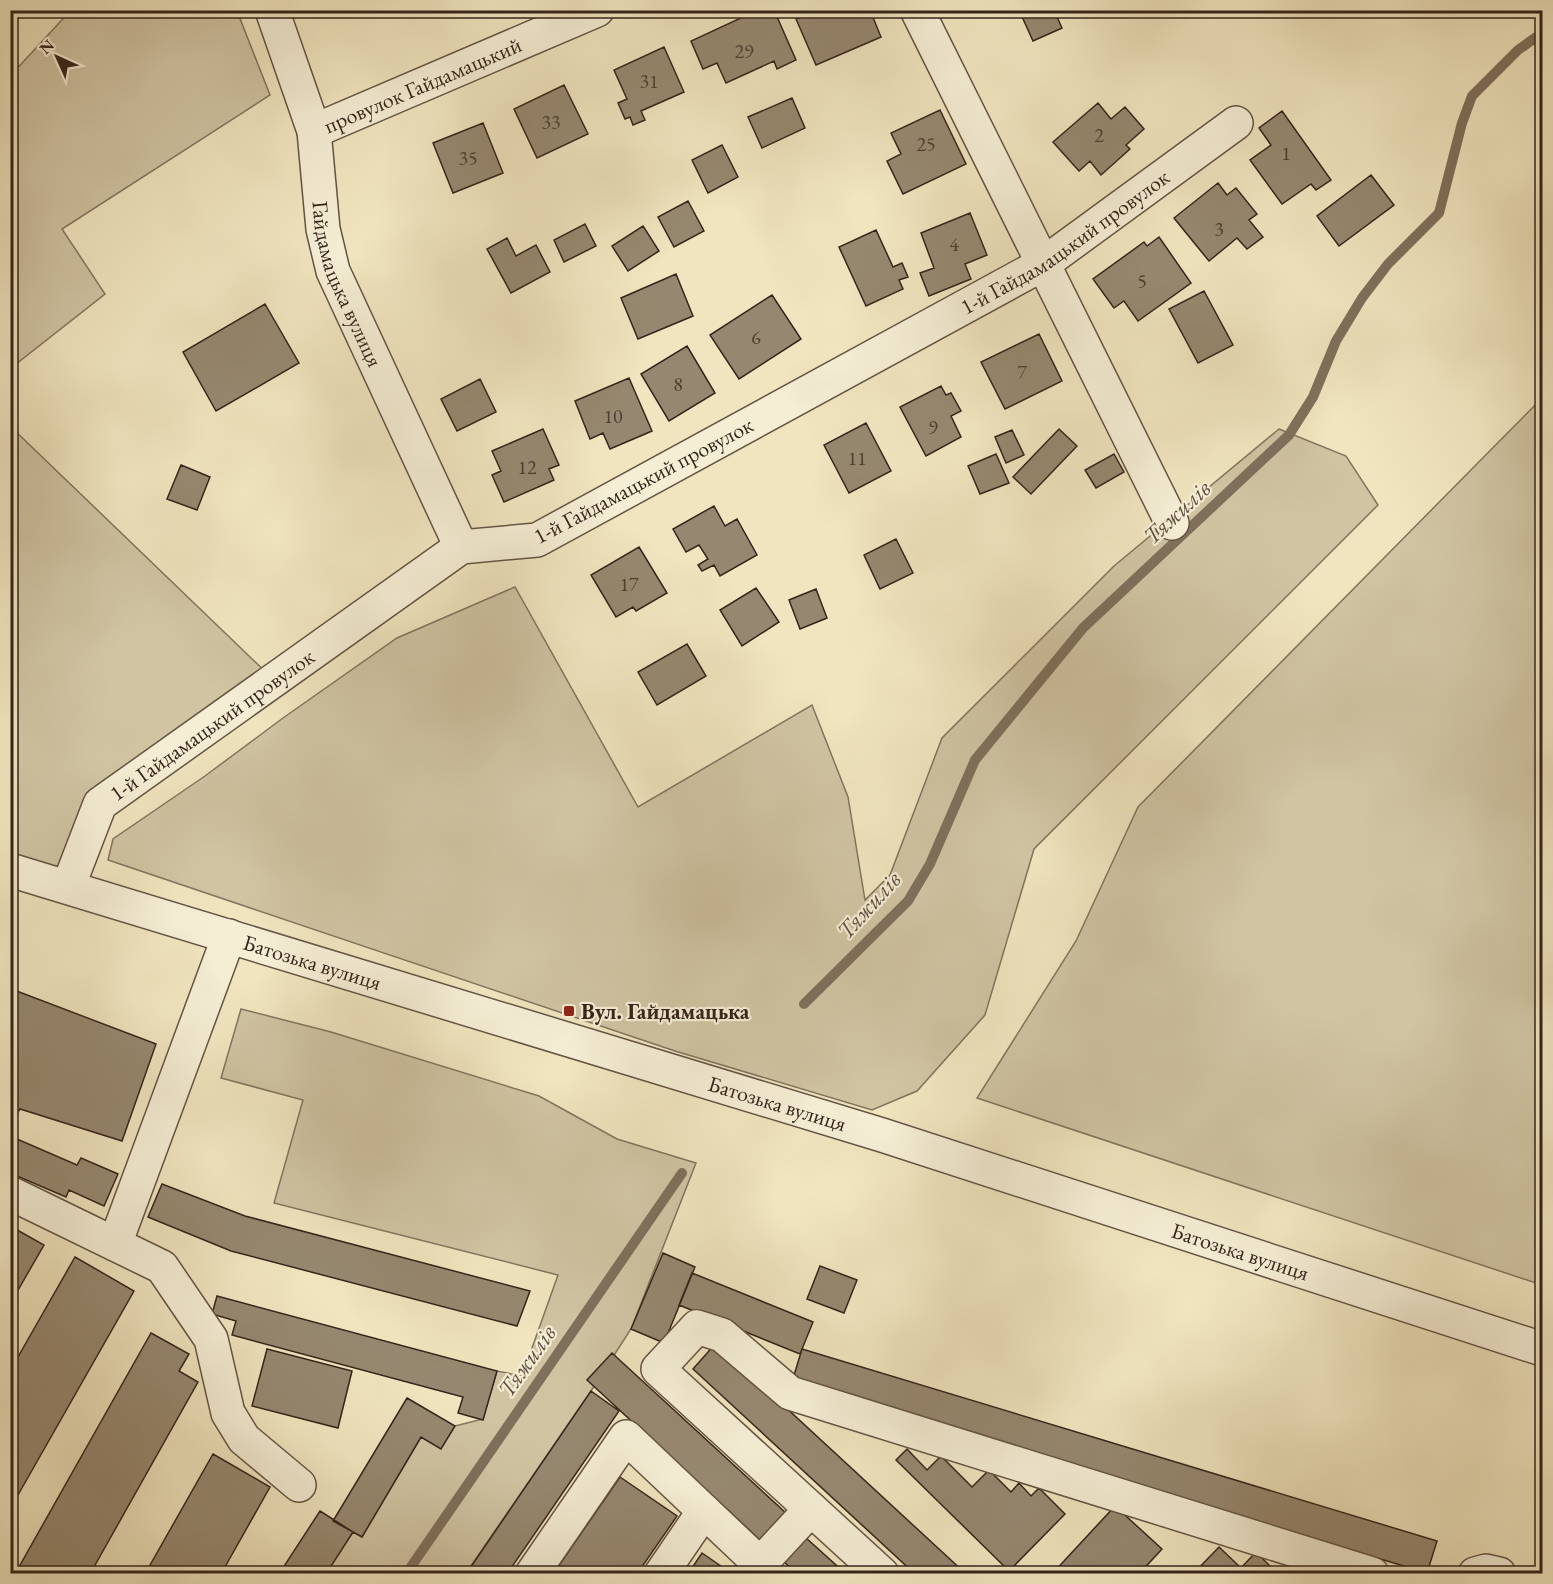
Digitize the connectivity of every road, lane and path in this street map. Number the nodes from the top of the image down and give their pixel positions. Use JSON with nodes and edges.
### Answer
{"nodes":[{"id":1,"x":272,"y":10,"type":"edge"},
{"id":2,"x":597,"y":10,"type":"edge"},
{"id":3,"x":917,"y":10,"type":"edge"},
{"id":4,"x":1236,"y":123,"type":"dead end"},
{"id":5,"x":314,"y":131,"type":"junction"},
{"id":6,"x":1043,"y":264,"type":"junction"},
{"id":7,"x":1172,"y":523,"type":"dead end"},
{"id":8,"x":460,"y":547,"type":"junction"},
{"id":9,"x":10,"y":870,"type":"edge"},
{"id":10,"x":69,"y":888,"type":"junction"},
{"id":11,"x":229,"y":936,"type":"junction"},
{"id":12,"x":10,"y":1193,"type":"edge"},
{"id":13,"x":115,"y":1244,"type":"junction"},
{"id":14,"x":1542,"y":1349,"type":"edge"},
{"id":15,"x":299,"y":1485,"type":"dead end"},
{"id":16,"x":811,"y":1509,"type":"junction"},
{"id":17,"x":704,"y":1511,"type":"junction"},
{"id":18,"x":762,"y":1569,"type":"edge"},
{"id":19,"x":532,"y":1574,"type":"edge"},
{"id":20,"x":661,"y":1574,"type":"edge"},
{"id":21,"x":882,"y":1574,"type":"edge"},
{"id":22,"x":1372,"y":1574,"type":"edge"},
{"id":23,"x":1475,"y":1574,"type":"edge"},
{"id":24,"x":1499,"y":1574,"type":"edge"}],
"edges":[{"from":1,"to":5,"type":"street","name":"Гайдамацька вулиця"},
{"from":2,"to":5,"type":"street","name":"провулок Гайдамацький"},
{"from":3,"to":6,"type":"street"},
{"from":4,"to":6,"type":"street","name":"1-й Гайдамацький провулок"},
{"from":5,"to":8,"type":"street","name":"Гайдамацька вулиця"},
{"from":6,"to":7,"type":"street"},
{"from":6,"to":8,"type":"street","name":"1-й Гайдамацький провулок"},
{"from":8,"to":10,"type":"street","name":"1-й Гайдамацький провулок"},
{"from":9,"to":10,"type":"street","name":"Батозька вулиця"},
{"from":10,"to":11,"type":"street","name":"Батозька вулиця"},
{"from":11,"to":13,"type":"street"},
{"from":11,"to":14,"type":"street","name":"Батозька вулиця"},
{"from":12,"to":13,"type":"street"},
{"from":13,"to":15,"type":"street"},
{"from":16,"to":18,"type":"street"},
{"from":16,"to":21,"type":"street"},
{"from":16,"to":22,"type":"street"},
{"from":17,"to":18,"type":"street"},
{"from":17,"to":19,"type":"street"},
{"from":17,"to":20,"type":"street"},
{"from":23,"to":24,"type":"street"}]}
